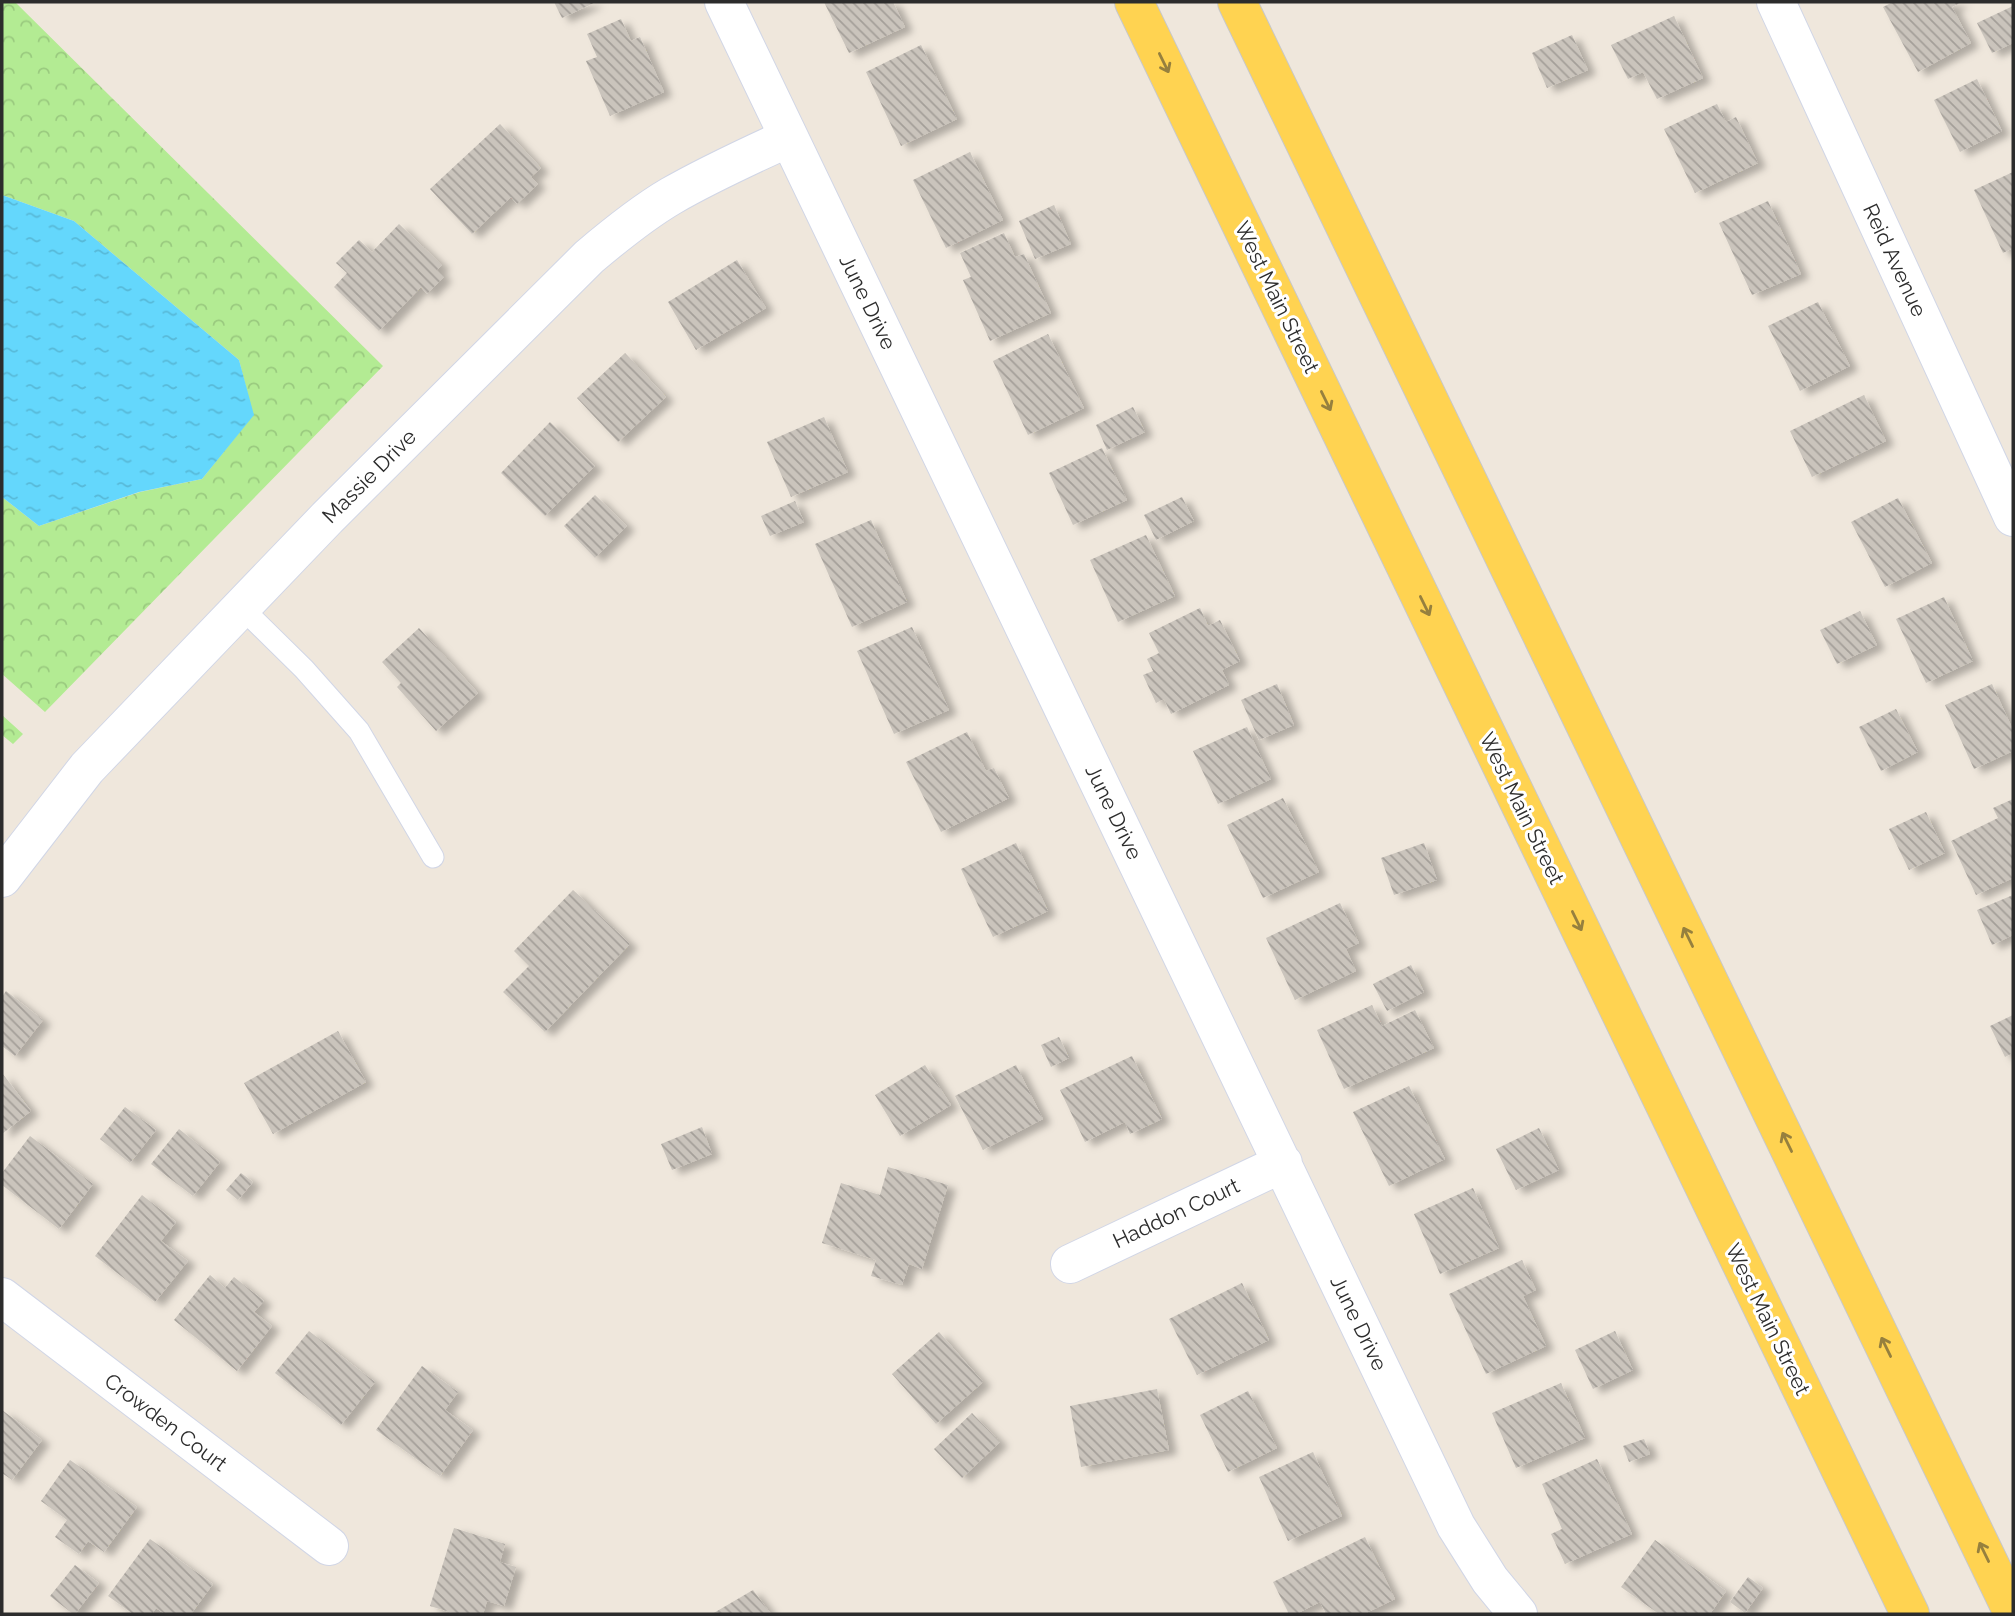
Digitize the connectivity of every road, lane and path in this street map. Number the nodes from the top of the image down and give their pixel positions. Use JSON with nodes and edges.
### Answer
{"nodes":[{"id":1,"x":724,"y":2,"type":"edge"},
{"id":2,"x":1135,"y":2,"type":"edge"},
{"id":3,"x":1237,"y":2,"type":"edge"},
{"id":4,"x":1776,"y":2,"type":"edge"},
{"id":5,"x":789,"y":138,"type":"junction"},
{"id":6,"x":2013,"y":517,"type":"edge"},
{"id":7,"x":242,"y":607,"type":"junction"},
{"id":8,"x":433,"y":857,"type":"dead end"},
{"id":9,"x":2,"y":878,"type":"edge"},
{"id":10,"x":1283,"y":1163,"type":"junction"},
{"id":11,"x":1070,"y":1264,"type":"dead end"},
{"id":12,"x":2,"y":1297,"type":"edge"},
{"id":13,"x":329,"y":1546,"type":"dead end"},
{"id":14,"x":2013,"y":1613,"type":"edge"},
{"id":15,"x":1518,"y":1614,"type":"edge"},
{"id":16,"x":1910,"y":1614,"type":"edge"}],
"edges":[{"from":1,"to":5,"type":"street","name":"June Drive"},
{"from":2,"to":16,"type":"main road","name":"West Main Street","one_way":true},
{"from":14,"to":3,"type":"main road","one_way":true},
{"from":4,"to":6,"type":"street","name":"Reid Avenue"},
{"from":5,"to":7,"type":"street","name":"Massie Drive"},
{"from":5,"to":10,"type":"street","name":"June Drive"},
{"from":7,"to":8,"type":"lane"},
{"from":7,"to":9,"type":"street","name":"Massie Drive"},
{"from":10,"to":11,"type":"street","name":"Haddon Court"},
{"from":10,"to":15,"type":"street","name":"June Drive"},
{"from":12,"to":13,"type":"street","name":"Crowden Court"}]}
